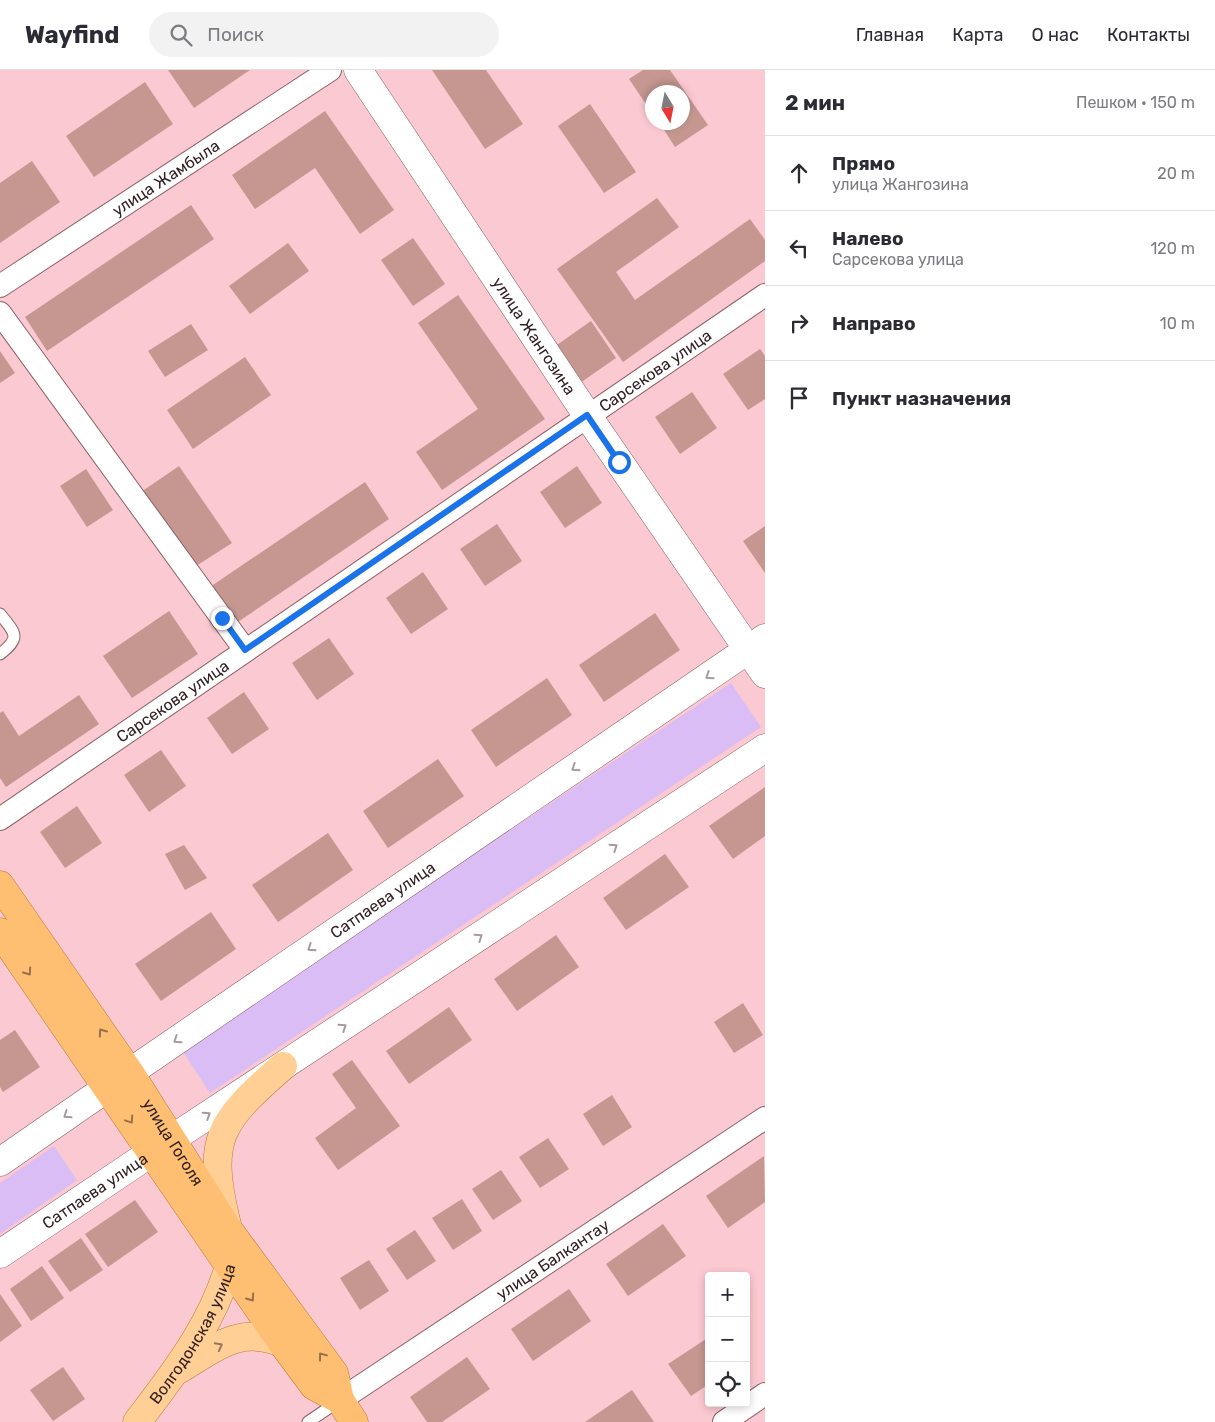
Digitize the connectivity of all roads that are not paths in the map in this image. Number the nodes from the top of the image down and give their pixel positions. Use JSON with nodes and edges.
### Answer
{"nodes":[{"id":1,"x":330,"y":70,"type":"edge"},
{"id":2,"x":358,"y":70,"type":"edge"},
{"id":3,"x":0,"y":286,"type":"edge"},
{"id":4,"x":765,"y":295,"type":"edge"},
{"id":5,"x":0,"y":313,"type":"edge"},
{"id":6,"x":587,"y":415,"type":"junction"},
{"id":7,"x":0,"y":614,"type":"edge"},
{"id":8,"x":757,"y":643,"type":"edge"},
{"id":9,"x":245,"y":650,"type":"junction"},
{"id":10,"x":0,"y":654,"type":"edge"},
{"id":11,"x":765,"y":674,"type":"edge"},
{"id":12,"x":765,"y":748,"type":"edge"},
{"id":13,"x":0,"y":819,"type":"edge"},
{"id":14,"x":0,"y":885,"type":"edge"},
{"id":15,"x":0,"y":932,"type":"edge"},
{"id":16,"x":283,"y":1066,"type":"junction"},
{"id":17,"x":130,"y":1072,"type":"junction"},
{"id":18,"x":108,"y":1088,"type":"junction"},
{"id":19,"x":765,"y":1118,"type":"edge"},
{"id":20,"x":162,"y":1145,"type":"junction"},
{"id":21,"x":0,"y":1162,"type":"edge"},
{"id":22,"x":232,"y":1235,"type":"junction"},
{"id":23,"x":0,"y":1254,"type":"edge"},
{"id":24,"x":230,"y":1269,"type":"junction"},
{"id":25,"x":282,"y":1343,"type":"junction"},
{"id":26,"x":177,"y":1371,"type":"junction"},
{"id":27,"x":765,"y":1394,"type":"edge"},
{"id":28,"x":347,"y":1411,"type":"edge"},
{"id":29,"x":137,"y":1422,"type":"edge"},
{"id":30,"x":308,"y":1422,"type":"edge"},
{"id":31,"x":724,"y":1422,"type":"edge"}],
"edges":[{"from":1,"to":3,"type":"street","name":"улица Жамбыла"},
{"from":2,"to":6,"type":"main road","name":"улица Жангозина"},
{"from":4,"to":6,"type":"street","name":"Сарсекова улица"},
{"from":5,"to":9,"type":"street"},
{"from":6,"to":8,"type":"main road","name":"улица Жангозина"},
{"from":6,"to":9,"type":"street","name":"Сарсекова улица"},
{"from":7,"to":10,"type":"lane"},
{"from":8,"to":11,"type":"main road","name":"улица Жангозина"},
{"from":8,"to":17,"type":"main road","name":"Сатпаева улица","one_way":true},
{"from":9,"to":13,"type":"street","name":"Сарсекова улица"},
{"from":16,"to":12,"type":"main road","name":"Сатпаева улица","one_way":true},
{"from":17,"to":14,"type":"highway","name":"улица Гоголя","one_way":true},
{"from":15,"to":18,"type":"highway","name":"улица Гоголя","one_way":true},
{"from":20,"to":16,"type":"main road","name":"Сатпаева улица","one_way":true},
{"from":16,"to":22,"type":"main road"},
{"from":17,"to":18,"type":"main road","name":"Сатпаева улица"},
{"from":17,"to":20,"type":"highway","name":"улица Гоголя"},
{"from":18,"to":20,"type":"highway","name":"улица Гоголя","one_way":true},
{"from":18,"to":21,"type":"main road","name":"Сатпаева улица","one_way":true},
{"from":19,"to":28,"type":"street","name":"улица Балкантау"},
{"from":20,"to":22,"type":"highway","name":"улица Гоголя"},
{"from":20,"to":23,"type":"main road","name":"Сатпаева улица"},
{"from":20,"to":24,"type":"highway","name":"улица Гоголя"},
{"from":22,"to":24,"type":"main road","name":"Волгодонская улица"},
{"from":28,"to":22,"type":"highway","name":"улица Гоголя","one_way":true},
{"from":24,"to":25,"type":"highway","name":"улица Гоголя","one_way":true},
{"from":24,"to":26,"type":"main road","name":"Волгодонская улица"},
{"from":26,"to":25,"type":"main road","one_way":true},
{"from":25,"to":28,"type":"highway","name":"улица Гоголя"},
{"from":26,"to":29,"type":"main road","name":"Волгодонская улица"},
{"from":27,"to":31,"type":"street"},
{"from":28,"to":30,"type":"lane"}]}
